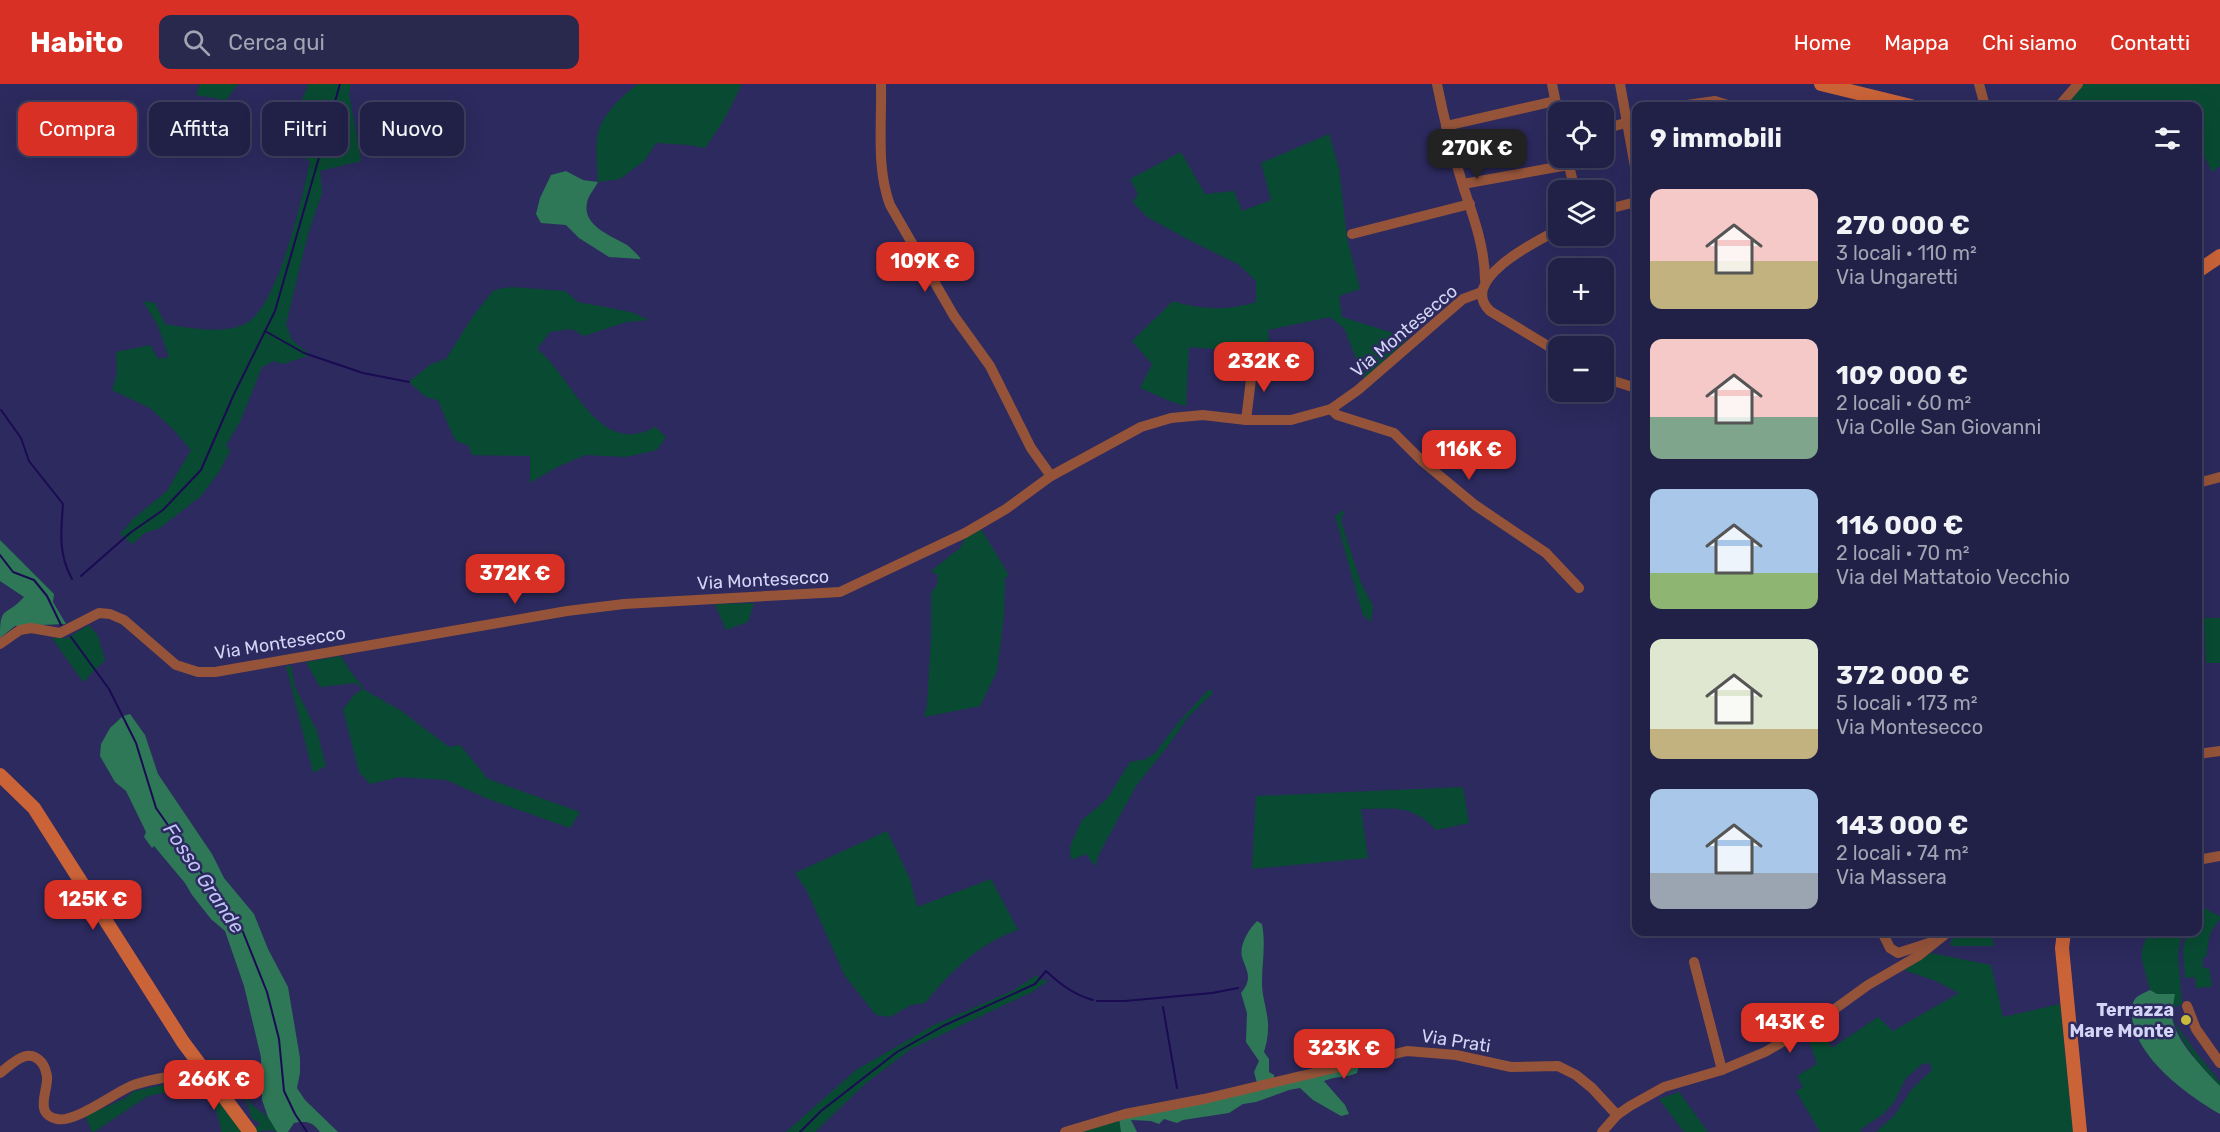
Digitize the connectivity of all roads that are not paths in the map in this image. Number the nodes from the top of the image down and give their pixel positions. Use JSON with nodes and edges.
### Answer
{"nodes":[{"id":1,"x":881,"y":84,"type":"edge"},
{"id":2,"x":1437,"y":84,"type":"edge"},
{"id":3,"x":1552,"y":84,"type":"edge"},
{"id":4,"x":1620,"y":84,"type":"edge"},
{"id":5,"x":1821,"y":84,"type":"edge"},
{"id":6,"x":1978,"y":84,"type":"edge"},
{"id":7,"x":2078,"y":84,"type":"edge"},
{"id":8,"x":1555,"y":101,"type":"joint"},
{"id":9,"x":1878,"y":102,"type":"edge"},
{"id":10,"x":1984,"y":102,"type":"edge"},
{"id":11,"x":2062,"y":102,"type":"edge"},
{"id":12,"x":1631,"y":122,"type":"edge"},
{"id":13,"x":1446,"y":126,"type":"junction"},
{"id":14,"x":1614,"y":126,"type":"edge"},
{"id":15,"x":1548,"y":165,"type":"edge"},
{"id":16,"x":1463,"y":184,"type":"junction"},
{"id":17,"x":1632,"y":203,"type":"edge"},
{"id":18,"x":1470,"y":204,"type":"junction"},
{"id":19,"x":1614,"y":208,"type":"edge"},
{"id":20,"x":1352,"y":234,"type":"dead end"},
{"id":21,"x":1548,"y":235,"type":"edge"},
{"id":22,"x":2220,"y":256,"type":"edge"},
{"id":23,"x":2202,"y":268,"type":"edge"},
{"id":24,"x":1485,"y":280,"type":"junction"},
{"id":25,"x":1482,"y":292,"type":"junction"},
{"id":26,"x":1548,"y":346,"type":"edge"},
{"id":27,"x":1253,"y":363,"type":"dead end"},
{"id":28,"x":1614,"y":381,"type":"edge"},
{"id":29,"x":1632,"y":387,"type":"edge"},
{"id":30,"x":1331,"y":409,"type":"junction"},
{"id":31,"x":1246,"y":420,"type":"junction"},
{"id":32,"x":1051,"y":476,"type":"junction"},
{"id":33,"x":2220,"y":477,"type":"edge"},
{"id":34,"x":2202,"y":482,"type":"edge"},
{"id":35,"x":1579,"y":588,"type":"dead end"},
{"id":36,"x":0,"y":644,"type":"edge"},
{"id":37,"x":2220,"y":751,"type":"edge"},
{"id":38,"x":2202,"y":753,"type":"edge"},
{"id":39,"x":0,"y":775,"type":"edge"},
{"id":40,"x":2220,"y":857,"type":"edge"},
{"id":41,"x":2202,"y":859,"type":"edge"},
{"id":42,"x":1884,"y":936,"type":"edge"},
{"id":43,"x":1943,"y":936,"type":"edge"},
{"id":44,"x":2064,"y":936,"type":"edge"},
{"id":45,"x":1936,"y":942,"type":"junction"},
{"id":46,"x":1694,"y":962,"type":"dead end"},
{"id":47,"x":2187,"y":1006,"type":"dead end"},
{"id":48,"x":2220,"y":1063,"type":"edge"},
{"id":49,"x":1722,"y":1070,"type":"junction"},
{"id":50,"x":203,"y":1071,"type":"junction"},
{"id":51,"x":0,"y":1073,"type":"edge"},
{"id":52,"x":1617,"y":1115,"type":"junction"},
{"id":53,"x":250,"y":1132,"type":"edge"},
{"id":54,"x":1065,"y":1132,"type":"edge"},
{"id":55,"x":1602,"y":1132,"type":"edge"},
{"id":56,"x":2080,"y":1132,"type":"edge"}],
"edges":[{"from":1,"to":32,"type":"street"},
{"from":2,"to":13,"type":"street"},
{"from":3,"to":8,"type":"street"},
{"from":4,"to":12,"type":"street"},
{"from":5,"to":9,"type":"street"},
{"from":6,"to":10,"type":"street"},
{"from":7,"to":11,"type":"street"},
{"from":8,"to":13,"type":"street"},
{"from":12,"to":14,"type":"street"},
{"from":13,"to":16,"type":"street"},
{"from":15,"to":16,"type":"street"},
{"from":16,"to":18,"type":"street"},
{"from":17,"to":19,"type":"street"},
{"from":18,"to":20,"type":"street"},
{"from":18,"to":24,"type":"street"},
{"from":21,"to":24,"type":"street"},
{"from":22,"to":23,"type":"street"},
{"from":24,"to":25,"type":"street","name":"Via Montesecco"},
{"from":25,"to":26,"type":"street"},
{"from":25,"to":30,"type":"street","name":"Via Montesecco"},
{"from":27,"to":31,"type":"street"},
{"from":28,"to":29,"type":"street"},
{"from":30,"to":31,"type":"street","name":"Via Montesecco"},
{"from":30,"to":35,"type":"street"},
{"from":31,"to":32,"type":"street","name":"Via Montesecco"},
{"from":32,"to":36,"type":"street","name":"Via Montesecco"},
{"from":33,"to":34,"type":"street"},
{"from":37,"to":38,"type":"street"},
{"from":39,"to":50,"type":"street"},
{"from":40,"to":41,"type":"street"},
{"from":42,"to":45,"type":"street"},
{"from":43,"to":45,"type":"street"},
{"from":44,"to":56,"type":"street"},
{"from":45,"to":49,"type":"street"},
{"from":46,"to":49,"type":"street"},
{"from":47,"to":48,"type":"street"},
{"from":49,"to":52,"type":"street"},
{"from":50,"to":51,"type":"street"},
{"from":50,"to":53,"type":"street"},
{"from":52,"to":54,"type":"street","name":"Via Prati"},
{"from":52,"to":55,"type":"street"}]}
